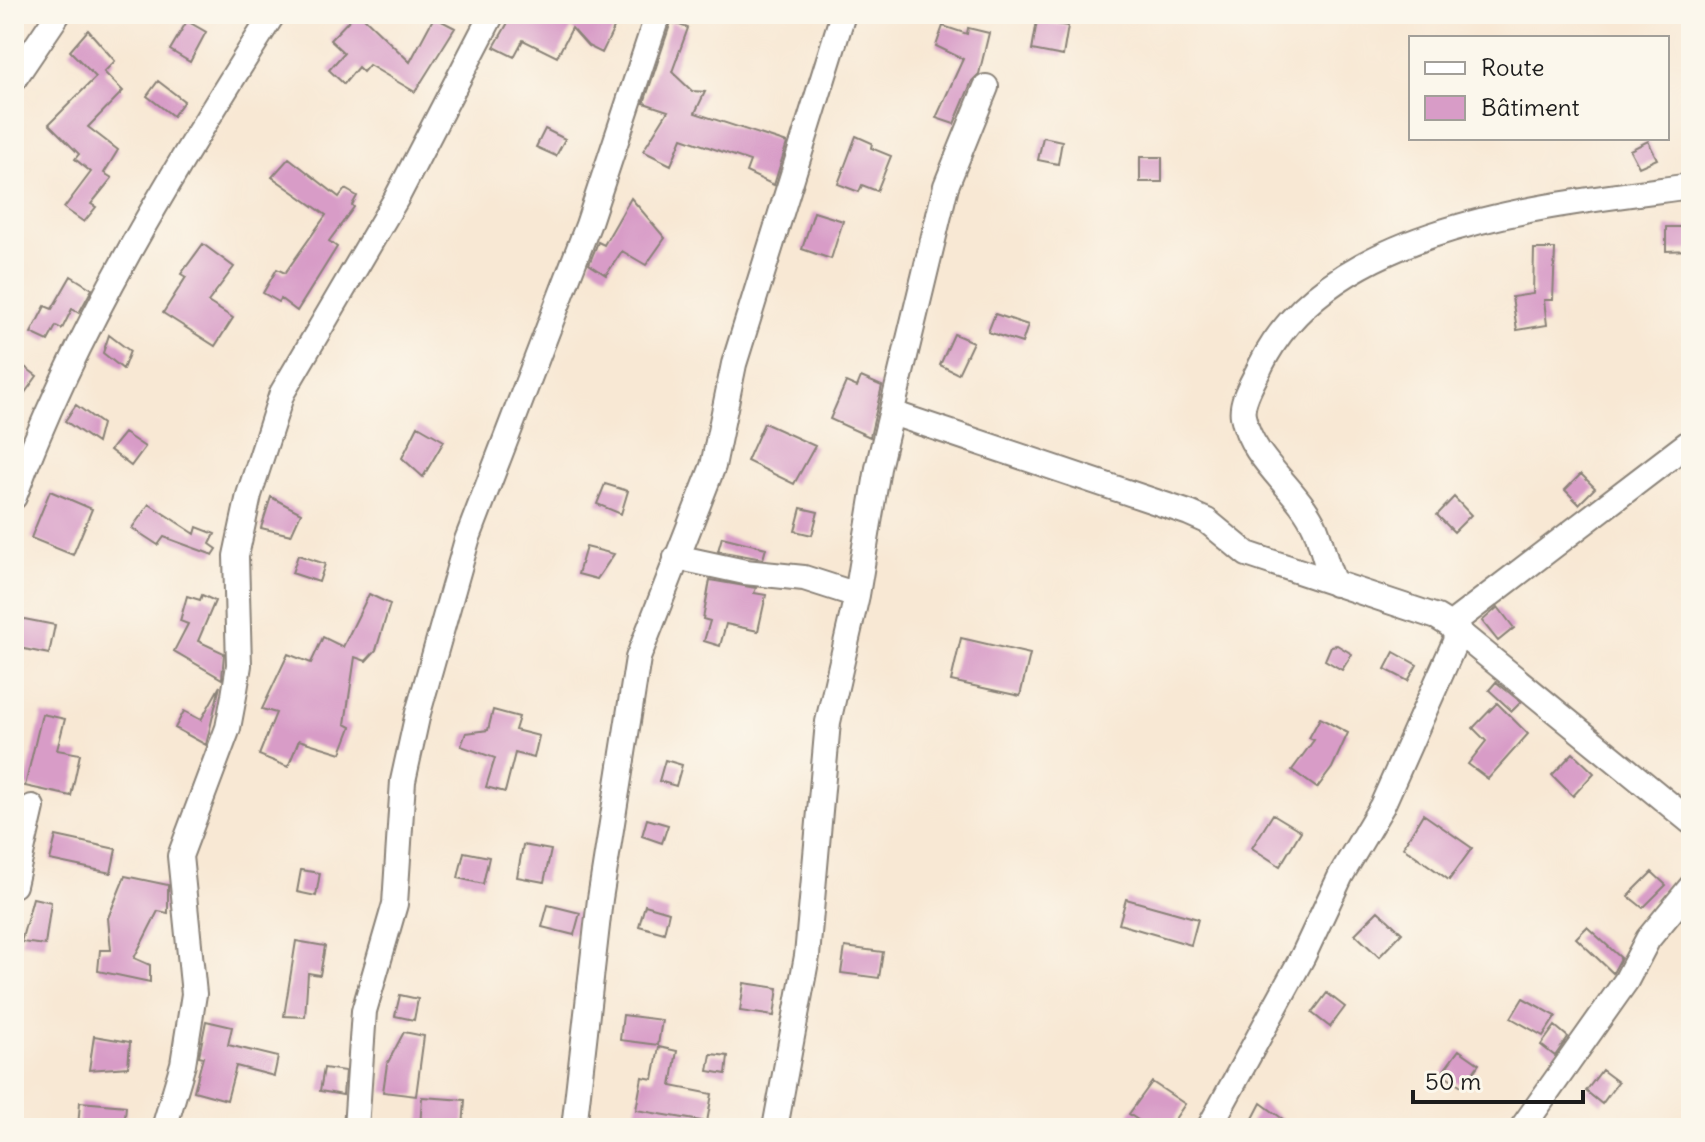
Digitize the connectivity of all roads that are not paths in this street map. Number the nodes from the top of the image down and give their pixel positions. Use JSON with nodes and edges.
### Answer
{"nodes":[{"id":1,"x":58,"y":14,"type":"edge"},
{"id":2,"x":273,"y":14,"type":"edge"},
{"id":3,"x":492,"y":14,"type":"edge"},
{"id":4,"x":658,"y":14,"type":"edge"},
{"id":5,"x":843,"y":14,"type":"edge"},
{"id":6,"x":14,"y":79,"type":"edge"},
{"id":7,"x":986,"y":87,"type":"dead end"},
{"id":8,"x":1691,"y":186,"type":"edge"},
{"id":9,"x":892,"y":413,"type":"junction"},
{"id":10,"x":1691,"y":441,"type":"edge"},
{"id":11,"x":14,"y":497,"type":"edge"},
{"id":12,"x":676,"y":557,"type":"junction"},
{"id":13,"x":1335,"y":584,"type":"junction"},
{"id":14,"x":857,"y":595,"type":"junction"},
{"id":15,"x":1450,"y":625,"type":"junction"},
{"id":16,"x":32,"y":807,"type":"dead end"},
{"id":17,"x":1691,"y":822,"type":"edge"},
{"id":18,"x":14,"y":885,"type":"edge"},
{"id":19,"x":1691,"y":887,"type":"edge"},
{"id":20,"x":164,"y":1128,"type":"edge"},
{"id":21,"x":356,"y":1128,"type":"edge"},
{"id":22,"x":574,"y":1128,"type":"edge"},
{"id":23,"x":775,"y":1128,"type":"edge"},
{"id":24,"x":1209,"y":1128,"type":"edge"},
{"id":25,"x":1522,"y":1128,"type":"edge"}],
"edges":[{"from":1,"to":6,"type":"street"},
{"from":2,"to":11,"type":"street"},
{"from":3,"to":20,"type":"street"},
{"from":4,"to":21,"type":"street"},
{"from":5,"to":12,"type":"street"},
{"from":7,"to":9,"type":"street"},
{"from":8,"to":13,"type":"street"},
{"from":9,"to":13,"type":"street"},
{"from":9,"to":14,"type":"street"},
{"from":10,"to":15,"type":"street"},
{"from":12,"to":14,"type":"street"},
{"from":12,"to":22,"type":"street"},
{"from":13,"to":15,"type":"street"},
{"from":14,"to":23,"type":"street"},
{"from":15,"to":17,"type":"street"},
{"from":15,"to":24,"type":"street"},
{"from":16,"to":18,"type":"street"},
{"from":19,"to":25,"type":"street"}]}
